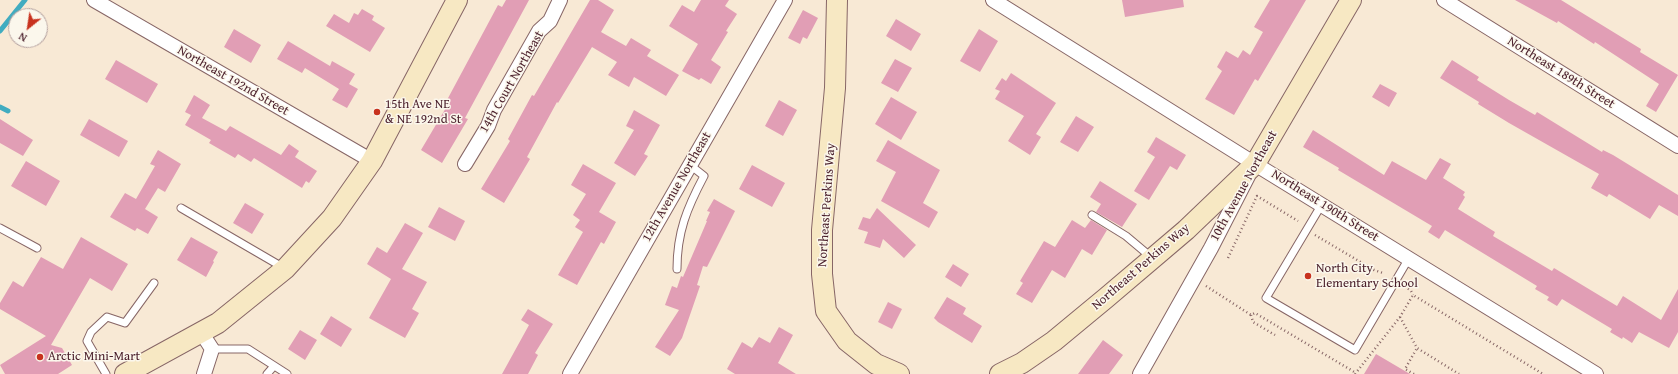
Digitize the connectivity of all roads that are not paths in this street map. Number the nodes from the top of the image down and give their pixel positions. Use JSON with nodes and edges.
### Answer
{"nodes":[{"id":1,"x":94,"y":0,"type":"edge"},
{"id":2,"x":457,"y":0,"type":"edge"},
{"id":3,"x":560,"y":0,"type":"edge"},
{"id":4,"x":785,"y":0,"type":"edge"},
{"id":5,"x":837,"y":0,"type":"edge"},
{"id":6,"x":994,"y":0,"type":"edge"},
{"id":7,"x":1351,"y":0,"type":"edge"},
{"id":8,"x":1444,"y":0,"type":"edge"},
{"id":9,"x":1678,"y":146,"type":"edge"},
{"id":10,"x":372,"y":161,"type":"junction"},
{"id":11,"x":465,"y":164,"type":"dead end"},
{"id":12,"x":1255,"y":164,"type":"junction"},
{"id":13,"x":690,"y":165,"type":"junction"},
{"id":14,"x":1322,"y":204,"type":"junction"},
{"id":15,"x":181,"y":208,"type":"dead end"},
{"id":16,"x":1092,"y":215,"type":"dead end"},
{"id":17,"x":0,"y":228,"type":"edge"},
{"id":18,"x":37,"y":248,"type":"dead end"},
{"id":19,"x":1409,"y":258,"type":"junction"},
{"id":20,"x":1152,"y":259,"type":"junction"},
{"id":21,"x":677,"y":268,"type":"dead end"},
{"id":22,"x":285,"y":269,"type":"junction"},
{"id":23,"x":154,"y":283,"type":"dead end"},
{"id":24,"x":201,"y":332,"type":"junction"},
{"id":25,"x":212,"y":349,"type":"junction"},
{"id":26,"x":274,"y":366,"type":"junction"},
{"id":27,"x":873,"y":369,"type":"edge"},
{"id":28,"x":106,"y":374,"type":"edge"},
{"id":29,"x":124,"y":374,"type":"edge"},
{"id":30,"x":204,"y":374,"type":"edge"},
{"id":31,"x":267,"y":374,"type":"edge"},
{"id":32,"x":287,"y":374,"type":"edge"},
{"id":33,"x":570,"y":374,"type":"edge"},
{"id":34,"x":899,"y":374,"type":"edge"},
{"id":35,"x":1000,"y":374,"type":"edge"},
{"id":36,"x":1140,"y":374,"type":"edge"},
{"id":37,"x":1596,"y":374,"type":"edge"}],
"edges":[{"from":1,"to":10,"type":"street","name":"Northeast 192nd Street"},
{"from":2,"to":10,"type":"main road"},
{"from":3,"to":11,"type":"street","name":"14th Court Northeast"},
{"from":4,"to":13,"type":"street","name":"12th Avenue Northeast"},
{"from":5,"to":27,"type":"main road","name":"Northeast Perkins Way"},
{"from":6,"to":12,"type":"street","name":"Northeast 190th Street"},
{"from":7,"to":12,"type":"main road","name":"10th Avenue Northeast"},
{"from":8,"to":9,"type":"street","name":"Northeast 189th Street"},
{"from":10,"to":22,"type":"main road"},
{"from":12,"to":14,"type":"street","name":"Northeast 190th Street"},
{"from":12,"to":20,"type":"main road","name":"Northeast Perkins Way"},
{"from":12,"to":36,"type":"street","name":"10th Avenue Northeast"},
{"from":13,"to":21,"type":"lane"},
{"from":13,"to":33,"type":"street","name":"12th Avenue Northeast"},
{"from":14,"to":19,"type":"street","name":"Northeast 190th Street"},
{"from":14,"to":19,"type":"lane"},
{"from":15,"to":22,"type":"lane"},
{"from":16,"to":20,"type":"lane"},
{"from":17,"to":18,"type":"lane"},
{"from":19,"to":37,"type":"street","name":"Northeast 190th Street"},
{"from":20,"to":35,"type":"main road","name":"Northeast Perkins Way"},
{"from":22,"to":24,"type":"main road"},
{"from":23,"to":28,"type":"lane"},
{"from":24,"to":25,"type":"street"},
{"from":24,"to":29,"type":"main road"},
{"from":25,"to":26,"type":"lane"},
{"from":25,"to":30,"type":"street"},
{"from":26,"to":31,"type":"lane"},
{"from":26,"to":32,"type":"lane"},
{"from":27,"to":34,"type":"main road","name":"Northeast Perkins Way"}]}
